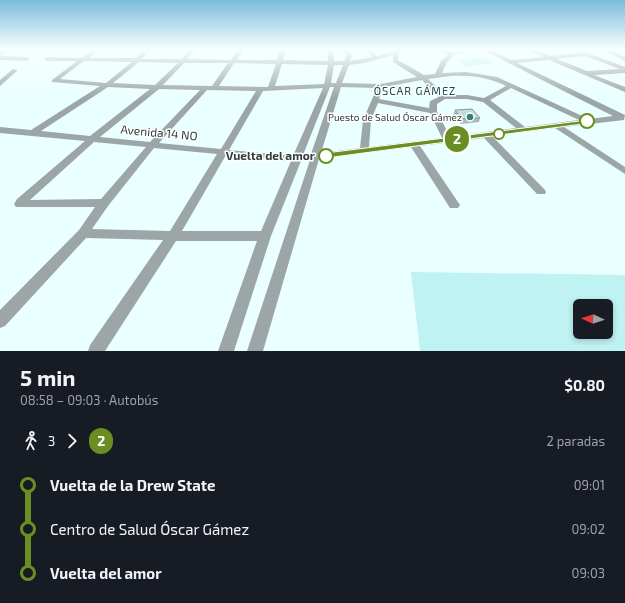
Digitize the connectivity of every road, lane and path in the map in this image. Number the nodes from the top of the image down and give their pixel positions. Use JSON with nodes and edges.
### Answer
{"nodes":[{"id":1,"x":75,"y":65,"type":"edge"},
{"id":2,"x":131,"y":65,"type":"edge"},
{"id":3,"x":179,"y":65,"type":"edge"},
{"id":4,"x":230,"y":65,"type":"edge"},
{"id":5,"x":279,"y":65,"type":"edge"},
{"id":6,"x":331,"y":65,"type":"edge"},
{"id":7,"x":346,"y":65,"type":"edge"},
{"id":8,"x":402,"y":65,"type":"edge"},
{"id":9,"x":442,"y":65,"type":"edge"},
{"id":10,"x":519,"y":65,"type":"edge"},
{"id":11,"x":567,"y":65,"type":"edge"},
{"id":12,"x":616,"y":65,"type":"edge"},
{"id":13,"x":15,"y":70,"type":"dead end"},
{"id":14,"x":625,"y":70,"type":"edge"},
{"id":15,"x":438,"y":74,"type":"junction"},
{"id":16,"x":586,"y":74,"type":"junction"},
{"id":17,"x":424,"y":78,"type":"junction"},
{"id":18,"x":0,"y":84,"type":"edge"},
{"id":19,"x":107,"y":84,"type":"junction"},
{"id":20,"x":338,"y":85,"type":"junction"},
{"id":21,"x":512,"y":85,"type":"junction"},
{"id":22,"x":158,"y":86,"type":"junction"},
{"id":23,"x":327,"y":86,"type":"junction"},
{"id":24,"x":381,"y":86,"type":"junction"},
{"id":25,"x":211,"y":87,"type":"junction"},
{"id":26,"x":261,"y":89,"type":"junction"},
{"id":27,"x":271,"y":89,"type":"junction"},
{"id":28,"x":625,"y":90,"type":"edge"},
{"id":29,"x":443,"y":97,"type":"junction"},
{"id":30,"x":375,"y":100,"type":"junction"},
{"id":31,"x":485,"y":100,"type":"junction"},
{"id":32,"x":433,"y":111,"type":"junction"},
{"id":33,"x":624,"y":118,"type":"edge"},
{"id":34,"x":587,"y":121,"type":"junction"},
{"id":35,"x":557,"y":126,"type":"junction"},
{"id":36,"x":0,"y":130,"type":"edge"},
{"id":37,"x":524,"y":130,"type":"junction"},
{"id":38,"x":33,"y":133,"type":"junction"},
{"id":39,"x":486,"y":135,"type":"junction"},
{"id":40,"x":92,"y":139,"type":"junction"},
{"id":41,"x":447,"y":140,"type":"junction"},
{"id":42,"x":414,"y":144,"type":"junction"},
{"id":43,"x":152,"y":145,"type":"junction"},
{"id":44,"x":364,"y":150,"type":"junction"},
{"id":45,"x":224,"y":151,"type":"junction"},
{"id":46,"x":315,"y":157,"type":"junction"},
{"id":47,"x":297,"y":159,"type":"junction"},
{"id":48,"x":625,"y":171,"type":"edge"},
{"id":49,"x":541,"y":192,"type":"dead end"},
{"id":50,"x":104,"y":203,"type":"junction"},
{"id":51,"x":454,"y":205,"type":"dead end"},
{"id":52,"x":83,"y":233,"type":"junction"},
{"id":53,"x":173,"y":236,"type":"junction"},
{"id":54,"x":265,"y":236,"type":"junction"},
{"id":55,"x":0,"y":321,"type":"edge"},
{"id":56,"x":96,"y":351,"type":"edge"},
{"id":57,"x":226,"y":351,"type":"edge"},
{"id":58,"x":255,"y":351,"type":"edge"}],
"edges":[{"from":1,"to":19,"type":"street"},
{"from":2,"to":19,"type":"street"},
{"from":3,"to":22,"type":"street"},
{"from":4,"to":25,"type":"street"},
{"from":5,"to":27,"type":"street"},
{"from":6,"to":23,"type":"street"},
{"from":7,"to":20,"type":"street"},
{"from":8,"to":17,"type":"street"},
{"from":9,"to":15,"type":"street"},
{"from":10,"to":33,"type":"street"},
{"from":11,"to":16,"type":"street"},
{"from":12,"to":14,"type":"street"},
{"from":13,"to":18,"type":"street"},
{"from":14,"to":16,"type":"street"},
{"from":15,"to":17,"type":"street"},
{"from":15,"to":21,"type":"street"},
{"from":16,"to":28,"type":"street"},
{"from":17,"to":24,"type":"street"},
{"from":17,"to":29,"type":"street"},
{"from":19,"to":22,"type":"street"},
{"from":19,"to":38,"type":"street"},
{"from":20,"to":23,"type":"street"},
{"from":20,"to":24,"type":"street"},
{"from":20,"to":46,"type":"street"},
{"from":21,"to":31,"type":"street"},
{"from":21,"to":34,"type":"street"},
{"from":22,"to":25,"type":"street"},
{"from":22,"to":40,"type":"street"},
{"from":23,"to":27,"type":"street"},
{"from":23,"to":47,"type":"street"},
{"from":24,"to":30,"type":"street"},
{"from":25,"to":26,"type":"street"},
{"from":25,"to":43,"type":"street"},
{"from":26,"to":27,"type":"street"},
{"from":26,"to":45,"type":"street"},
{"from":29,"to":31,"type":"street"},
{"from":29,"to":32,"type":"street"},
{"from":30,"to":32,"type":"street"},
{"from":30,"to":44,"type":"street"},
{"from":31,"to":37,"type":"street"},
{"from":32,"to":41,"type":"street"},
{"from":33,"to":34,"type":"street","name":"Avenida 14 NO"},
{"from":34,"to":35,"type":"street","name":"Avenida 14 NO"},
{"from":35,"to":37,"type":"street","name":"Avenida 14 NO"},
{"from":35,"to":48,"type":"street"},
{"from":36,"to":38,"type":"street","name":"Avenida 14 NO"},
{"from":37,"to":39,"type":"street","name":"Avenida 14 NO"},
{"from":38,"to":40,"type":"street","name":"Avenida 14 NO"},
{"from":39,"to":41,"type":"street","name":"Avenida 14 NO"},
{"from":39,"to":49,"type":"street"},
{"from":40,"to":43,"type":"street","name":"Avenida 14 NO"},
{"from":40,"to":50,"type":"street"},
{"from":41,"to":42,"type":"street","name":"Avenida 14 NO"},
{"from":42,"to":44,"type":"street","name":"Avenida 14 NO"},
{"from":42,"to":51,"type":"street"},
{"from":43,"to":45,"type":"street","name":"Avenida 14 NO"},
{"from":43,"to":50,"type":"street"},
{"from":44,"to":46,"type":"street","name":"Avenida 14 NO"},
{"from":45,"to":47,"type":"street","name":"Avenida 14 NO"},
{"from":45,"to":53,"type":"street"},
{"from":46,"to":47,"type":"street","name":"Avenida 14 NO"},
{"from":46,"to":58,"type":"street"},
{"from":47,"to":54,"type":"street"},
{"from":50,"to":52,"type":"street"},
{"from":52,"to":53,"type":"street"},
{"from":52,"to":55,"type":"street"},
{"from":53,"to":54,"type":"street"},
{"from":53,"to":56,"type":"street"},
{"from":54,"to":57,"type":"street"}]}
